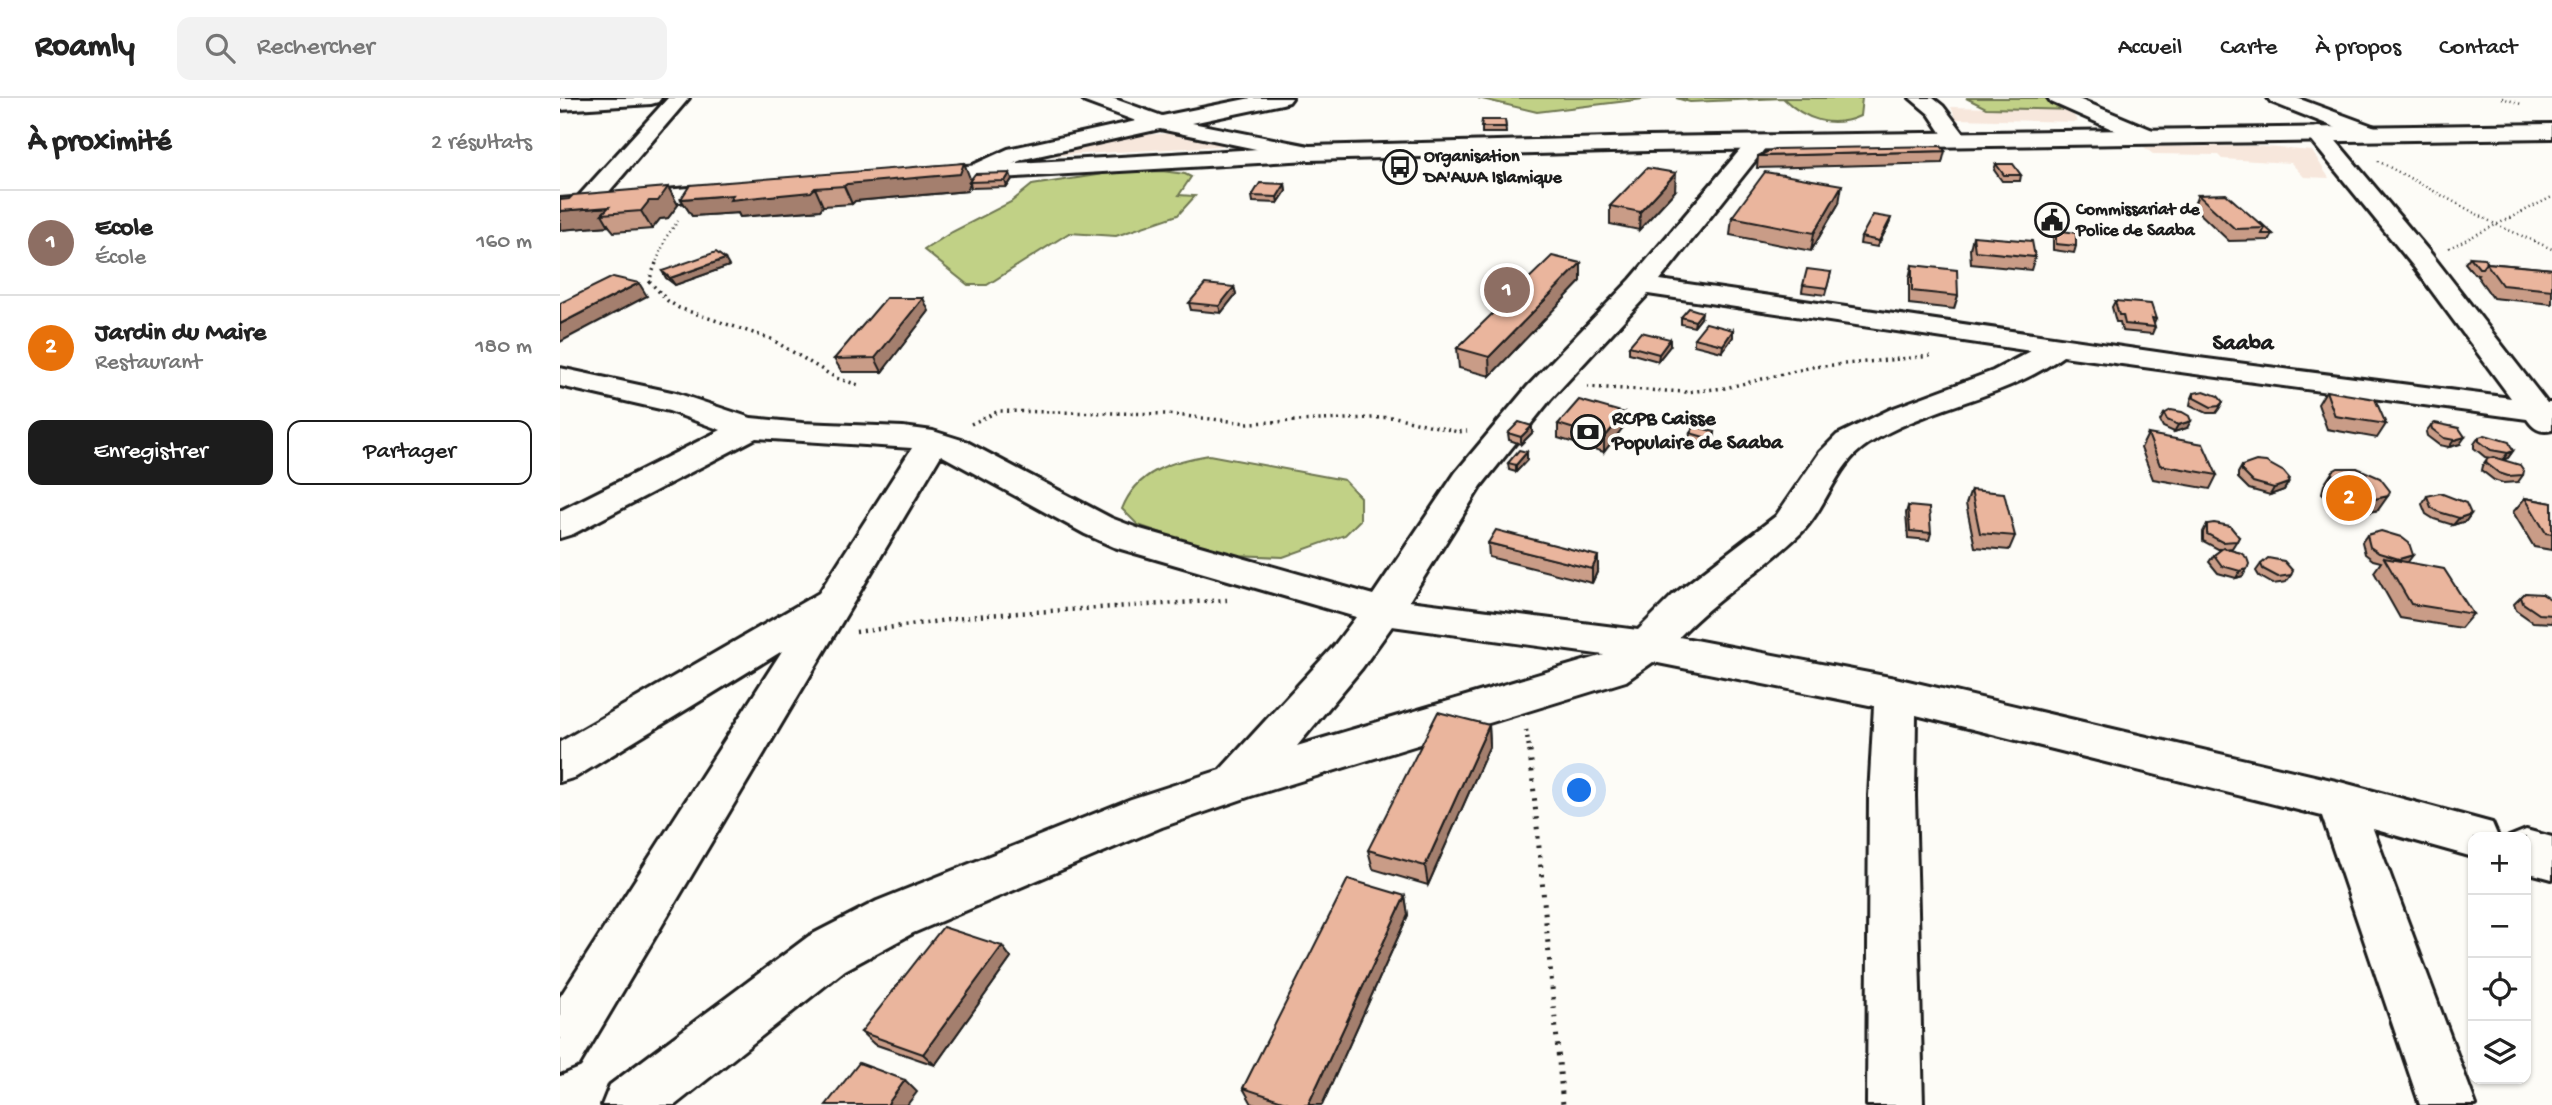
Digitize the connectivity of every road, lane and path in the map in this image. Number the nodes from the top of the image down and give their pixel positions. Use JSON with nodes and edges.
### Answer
{"nodes":[{"id":1,"x":651,"y":98,"type":"edge"},
{"id":2,"x":679,"y":98,"type":"edge"},
{"id":3,"x":1092,"y":98,"type":"edge"},
{"id":4,"x":1282,"y":98,"type":"edge"},
{"id":5,"x":1920,"y":98,"type":"edge"},
{"id":6,"x":2058,"y":98,"type":"edge"},
{"id":7,"x":2278,"y":98,"type":"edge"},
{"id":8,"x":560,"y":104,"type":"edge"},
{"id":9,"x":1161,"y":123,"type":"junction"},
{"id":10,"x":2552,"y":131,"type":"edge"},
{"id":11,"x":2370,"y":133,"type":"junction"},
{"id":12,"x":2323,"y":134,"type":"junction"},
{"id":13,"x":2147,"y":136,"type":"junction"},
{"id":14,"x":1957,"y":139,"type":"junction"},
{"id":15,"x":1759,"y":142,"type":"junction"},
{"id":16,"x":1309,"y":153,"type":"junction"},
{"id":17,"x":981,"y":170,"type":"junction"},
{"id":18,"x":886,"y":178,"type":"edge"},
{"id":19,"x":750,"y":190,"type":"edge"},
{"id":20,"x":696,"y":194,"type":"junction"},
{"id":21,"x":2552,"y":197,"type":"edge"},
{"id":22,"x":585,"y":204,"type":"junction"},
{"id":23,"x":560,"y":206,"type":"edge"},
{"id":24,"x":2497,"y":225,"type":"junction"},
{"id":25,"x":2552,"y":249,"type":"edge"},
{"id":26,"x":2423,"y":261,"type":"junction"},
{"id":27,"x":1642,"y":285,"type":"junction"},
{"id":28,"x":2058,"y":346,"type":"junction"},
{"id":29,"x":1933,"y":356,"type":"dead end"},
{"id":30,"x":560,"y":377,"type":"edge"},
{"id":31,"x":862,"y":386,"type":"dead end"},
{"id":32,"x":1539,"y":393,"type":"junction"},
{"id":33,"x":2547,"y":419,"type":"edge"},
{"id":34,"x":751,"y":428,"type":"junction"},
{"id":35,"x":1468,"y":431,"type":"dead end"},
{"id":36,"x":933,"y":441,"type":"junction"},
{"id":37,"x":560,"y":526,"type":"edge"},
{"id":38,"x":1229,"y":600,"type":"dead end"},
{"id":39,"x":835,"y":601,"type":"junction"},
{"id":40,"x":1382,"y":611,"type":"junction"},
{"id":41,"x":810,"y":640,"type":"junction"},
{"id":42,"x":1647,"y":646,"type":"junction"},
{"id":43,"x":1895,"y":694,"type":"junction"},
{"id":44,"x":1520,"y":699,"type":"junction"},
{"id":45,"x":560,"y":764,"type":"edge"},
{"id":46,"x":1236,"y":783,"type":"junction"},
{"id":47,"x":2340,"y":801,"type":"junction"},
{"id":48,"x":2468,"y":835,"type":"edge"},
{"id":49,"x":2531,"y":852,"type":"edge"},
{"id":50,"x":2552,"y":858,"type":"edge"},
{"id":51,"x":560,"y":1046,"type":"edge"},
{"id":52,"x":630,"y":1105,"type":"edge"},
{"id":53,"x":1563,"y":1105,"type":"edge"},
{"id":54,"x":1895,"y":1105,"type":"edge"},
{"id":55,"x":2448,"y":1105,"type":"edge"}],
"edges":[{"from":1,"to":8,"type":"street"},
{"from":2,"to":22,"type":"street"},
{"from":3,"to":9,"type":"street"},
{"from":4,"to":9,"type":"street"},
{"from":5,"to":14,"type":"street"},
{"from":6,"to":13,"type":"street"},
{"from":7,"to":11,"type":"street"},
{"from":9,"to":16,"type":"street"},
{"from":9,"to":17,"type":"street"},
{"from":10,"to":11,"type":"street"},
{"from":11,"to":12,"type":"street"},
{"from":12,"to":13,"type":"street"},
{"from":12,"to":24,"type":"path"},
{"from":12,"to":26,"type":"street"},
{"from":13,"to":14,"type":"street"},
{"from":14,"to":15,"type":"street"},
{"from":15,"to":16,"type":"street"},
{"from":15,"to":27,"type":"street"},
{"from":16,"to":17,"type":"street"},
{"from":17,"to":18,"type":"street"},
{"from":19,"to":20,"type":"street"},
{"from":20,"to":22,"type":"street"},
{"from":20,"to":31,"type":"path"},
{"from":21,"to":24,"type":"path"},
{"from":22,"to":23,"type":"street"},
{"from":24,"to":25,"type":"path"},
{"from":24,"to":26,"type":"path"},
{"from":26,"to":33,"type":"street"},
{"from":27,"to":28,"type":"street"},
{"from":27,"to":32,"type":"street"},
{"from":28,"to":33,"type":"street"},
{"from":28,"to":42,"type":"street"},
{"from":29,"to":32,"type":"path"},
{"from":30,"to":34,"type":"street"},
{"from":32,"to":40,"type":"street"},
{"from":34,"to":36,"type":"street"},
{"from":34,"to":37,"type":"street"},
{"from":35,"to":36,"type":"path"},
{"from":36,"to":39,"type":"street"},
{"from":36,"to":40,"type":"street"},
{"from":38,"to":41,"type":"path"},
{"from":39,"to":41,"type":"street"},
{"from":39,"to":45,"type":"street"},
{"from":40,"to":42,"type":"street"},
{"from":40,"to":46,"type":"street"},
{"from":41,"to":51,"type":"street"},
{"from":42,"to":43,"type":"street"},
{"from":42,"to":44,"type":"street"},
{"from":43,"to":47,"type":"street"},
{"from":43,"to":54,"type":"street"},
{"from":44,"to":46,"type":"street"},
{"from":44,"to":53,"type":"path"},
{"from":46,"to":52,"type":"street"},
{"from":47,"to":48,"type":"street"},
{"from":47,"to":55,"type":"street"},
{"from":49,"to":50,"type":"street"}]}
